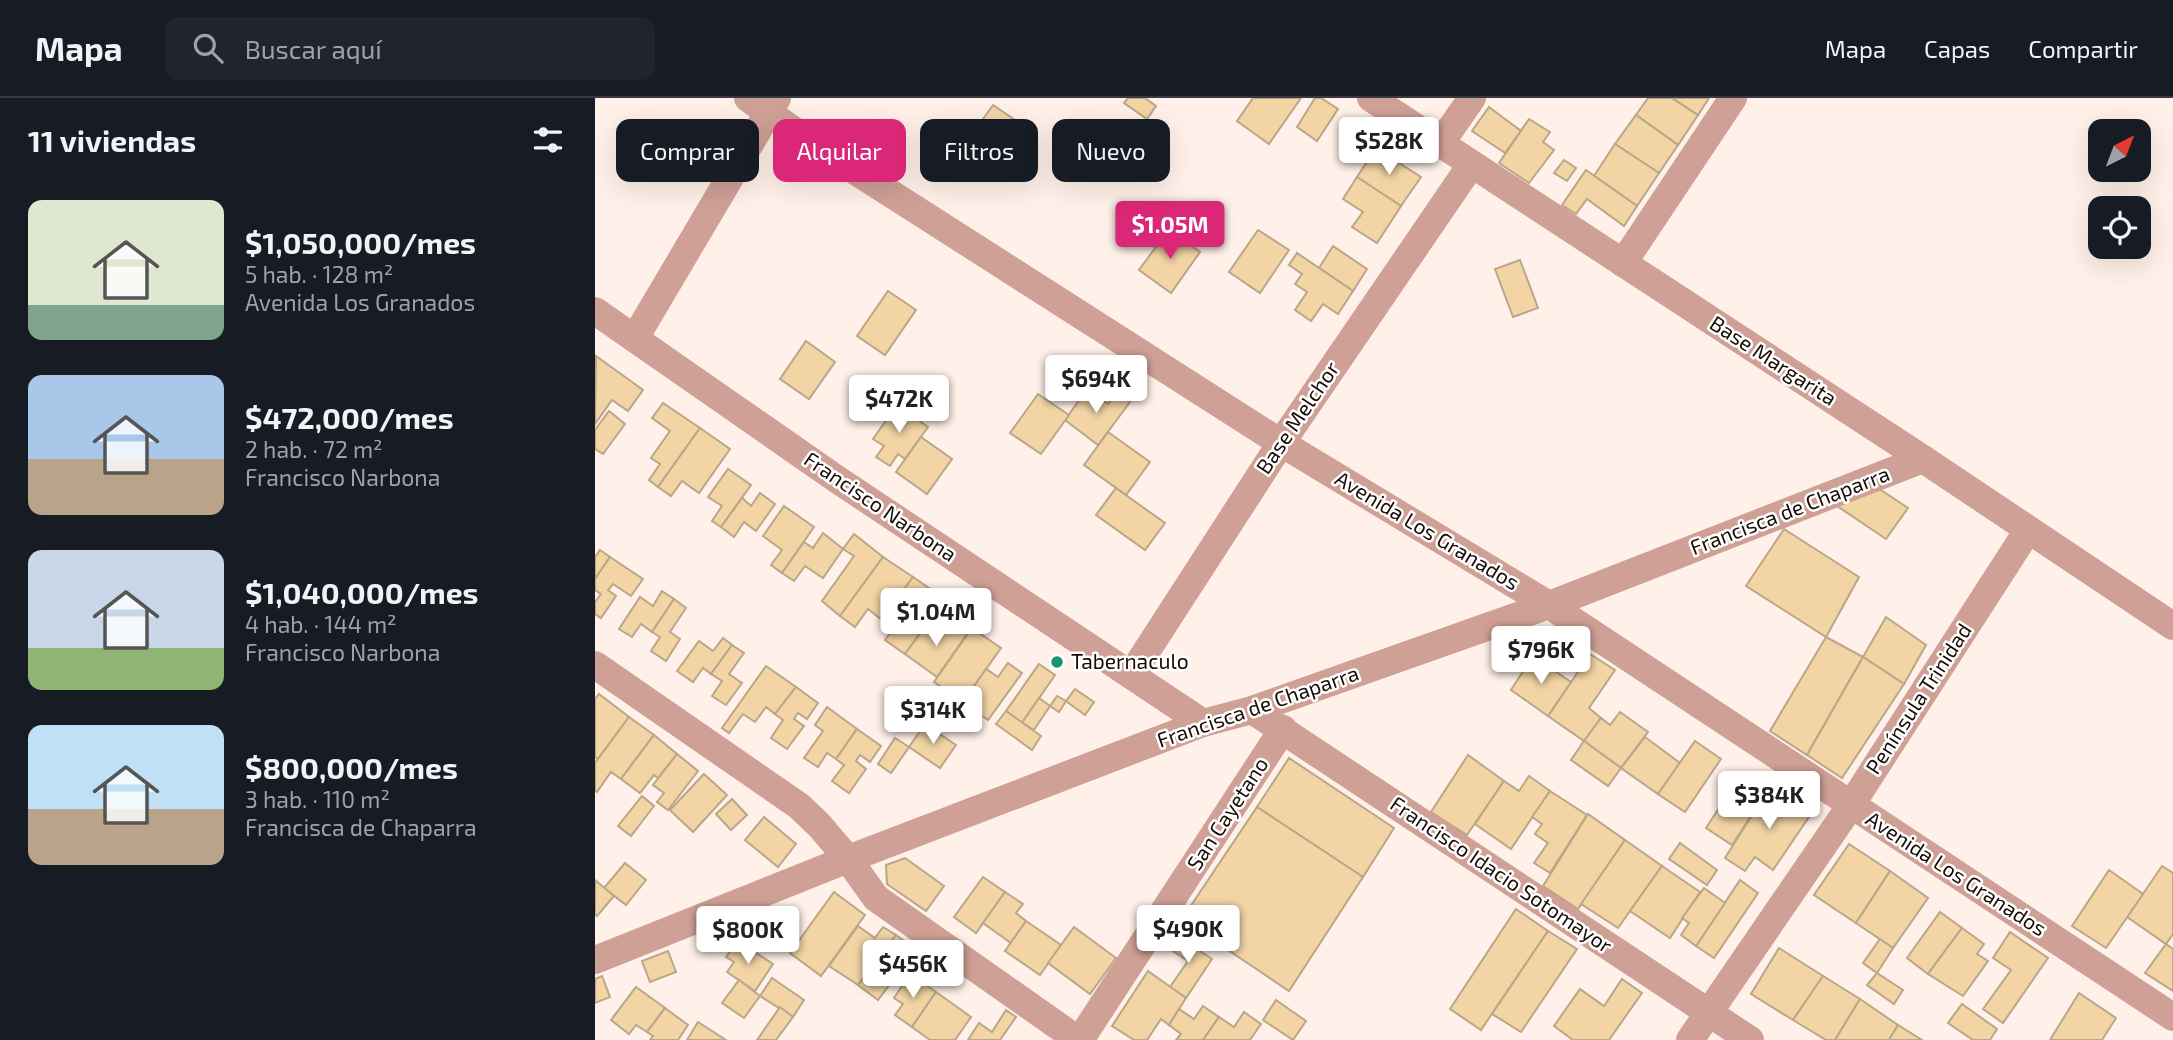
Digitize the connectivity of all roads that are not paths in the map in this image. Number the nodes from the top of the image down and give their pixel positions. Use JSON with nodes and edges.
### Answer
{"nodes":[{"id":1,"x":1371,"y":98,"type":"edge"},
{"id":2,"x":1472,"y":98,"type":"edge"},
{"id":3,"x":1733,"y":98,"type":"edge"},
{"id":4,"x":764,"y":103,"type":"edge"},
{"id":5,"x":1440,"y":144,"type":"junction"},
{"id":6,"x":1471,"y":165,"type":"junction"},
{"id":7,"x":1623,"y":263,"type":"junction"},
{"id":8,"x":595,"y":311,"type":"edge"},
{"id":9,"x":635,"y":338,"type":"junction"},
{"id":10,"x":1281,"y":443,"type":"junction"},
{"id":11,"x":1923,"y":459,"type":"junction"},
{"id":12,"x":2028,"y":530,"type":"junction"},
{"id":13,"x":1549,"y":605,"type":"junction"},
{"id":14,"x":2173,"y":626,"type":"edge"},
{"id":15,"x":595,"y":665,"type":"edge"},
{"id":16,"x":1131,"y":675,"type":"junction"},
{"id":17,"x":1252,"y":710,"type":"junction"},
{"id":18,"x":1203,"y":723,"type":"junction"},
{"id":19,"x":1283,"y":729,"type":"junction"},
{"id":20,"x":1851,"y":805,"type":"junction"},
{"id":21,"x":848,"y":859,"type":"junction"},
{"id":22,"x":595,"y":960,"type":"edge"},
{"id":23,"x":1708,"y":1013,"type":"junction"},
{"id":24,"x":2173,"y":1017,"type":"edge"},
{"id":25,"x":1079,"y":1040,"type":"edge"},
{"id":26,"x":1690,"y":1040,"type":"edge"},
{"id":27,"x":1750,"y":1040,"type":"edge"}],
"edges":[{"from":1,"to":5,"type":"street","name":"Base Margarita"},
{"from":2,"to":5,"type":"street"},
{"from":3,"to":7,"type":"street"},
{"from":4,"to":9,"type":"street"},
{"from":4,"to":10,"type":"street","name":"Avenida Los Granados"},
{"from":5,"to":6,"type":"street","name":"Base Margarita"},
{"from":6,"to":7,"type":"street","name":"Base Margarita"},
{"from":6,"to":10,"type":"street","name":"Base Melchor"},
{"from":7,"to":11,"type":"street","name":"Base Margarita"},
{"from":8,"to":9,"type":"street","name":"Francisco Narbona"},
{"from":9,"to":16,"type":"street","name":"Francisco Narbona"},
{"from":10,"to":13,"type":"street","name":"Avenida Los Granados"},
{"from":10,"to":16,"type":"street","name":"Base Melchor"},
{"from":11,"to":12,"type":"street","name":"Base Margarita"},
{"from":11,"to":13,"type":"street","name":"Francisca de Chaparra"},
{"from":12,"to":14,"type":"street","name":"Base Margarita"},
{"from":12,"to":20,"type":"street","name":"Península Trinidad"},
{"from":13,"to":17,"type":"street","name":"Francisca de Chaparra"},
{"from":13,"to":20,"type":"street","name":"Avenida Los Granados"},
{"from":15,"to":21,"type":"street"},
{"from":16,"to":18,"type":"street","name":"Francisco Narbona"},
{"from":17,"to":18,"type":"street","name":"Francisca de Chaparra"},
{"from":17,"to":19,"type":"street","name":"Francisco Idacio Sotomayor"},
{"from":18,"to":21,"type":"street","name":"Francisca de Chaparra"},
{"from":19,"to":23,"type":"street","name":"Francisco Idacio Sotomayor"},
{"from":19,"to":25,"type":"street","name":"San Cayetano"},
{"from":20,"to":23,"type":"street","name":"Península Trinidad"},
{"from":20,"to":24,"type":"street","name":"Avenida Los Granados"},
{"from":21,"to":22,"type":"street","name":"Francisca de Chaparra"},
{"from":21,"to":25,"type":"street"},
{"from":23,"to":26,"type":"street","name":"Península Trinidad"},
{"from":23,"to":27,"type":"street","name":"Francisco Idacio Sotomayor"}]}
